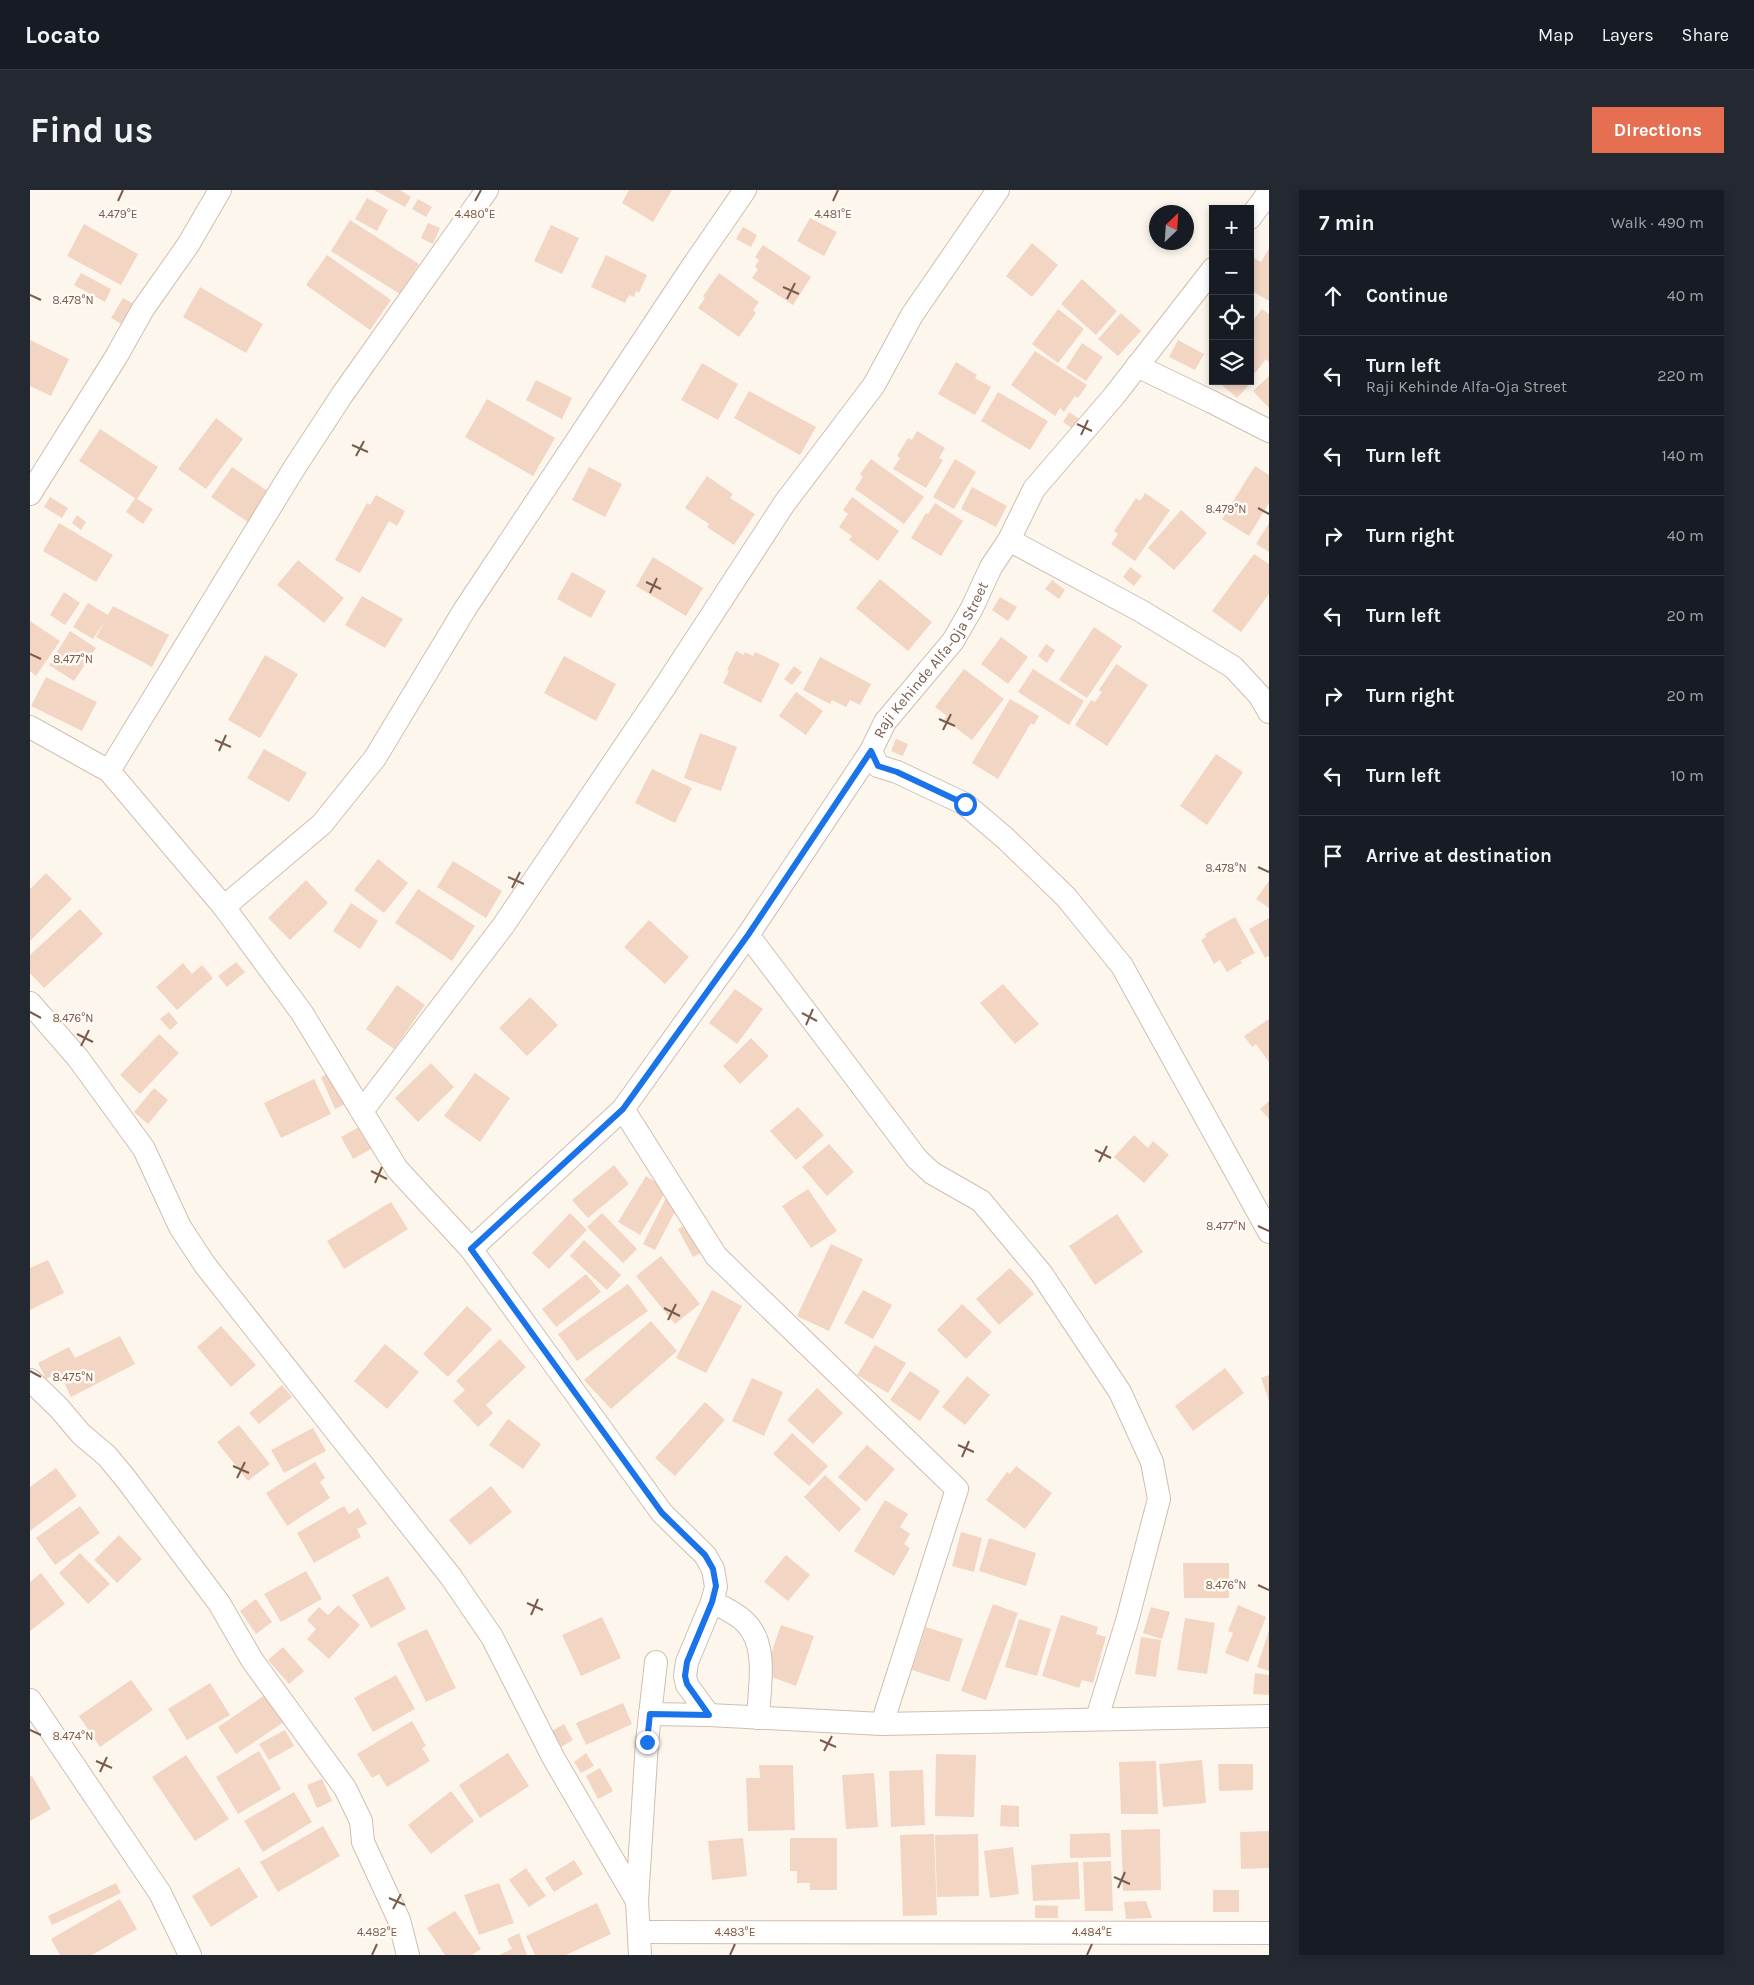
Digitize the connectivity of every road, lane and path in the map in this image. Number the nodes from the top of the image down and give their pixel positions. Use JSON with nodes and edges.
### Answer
{"nodes":[{"id":1,"x":220,"y":190,"type":"edge"},
{"id":2,"x":487,"y":190,"type":"edge"},
{"id":3,"x":745,"y":190,"type":"edge"},
{"id":4,"x":998,"y":190,"type":"edge"},
{"id":5,"x":1268,"y":194,"type":"edge"},
{"id":6,"x":1254,"y":213,"type":"edge"},
{"id":7,"x":1209,"y":274,"type":"edge"},
{"id":8,"x":1137,"y":366,"type":"junction"},
{"id":9,"x":1269,"y":432,"type":"edge"},
{"id":10,"x":30,"y":494,"type":"edge"},
{"id":11,"x":1009,"y":540,"type":"junction"},
{"id":12,"x":1269,"y":712,"type":"edge"},
{"id":13,"x":30,"y":727,"type":"edge"},
{"id":14,"x":871,"y":751,"type":"junction"},
{"id":15,"x":109,"y":771,"type":"junction"},
{"id":16,"x":224,"y":907,"type":"junction"},
{"id":17,"x":748,"y":935,"type":"junction"},
{"id":18,"x":30,"y":1003,"type":"edge"},
{"id":19,"x":623,"y":1109,"type":"junction"},
{"id":20,"x":362,"y":1111,"type":"junction"},
{"id":21,"x":1269,"y":1232,"type":"edge"},
{"id":22,"x":471,"y":1249,"type":"junction"},
{"id":23,"x":30,"y":1380,"type":"edge"},
{"id":24,"x":712,"y":1602,"type":"junction"},
{"id":25,"x":656,"y":1662,"type":"dead end"},
{"id":26,"x":30,"y":1700,"type":"edge"},
{"id":27,"x":650,"y":1714,"type":"junction"},
{"id":28,"x":709,"y":1715,"type":"junction"},
{"id":29,"x":1269,"y":1716,"type":"edge"},
{"id":30,"x":758,"y":1718,"type":"junction"},
{"id":31,"x":1097,"y":1718,"type":"junction"},
{"id":32,"x":882,"y":1724,"type":"junction"},
{"id":33,"x":636,"y":1901,"type":"junction"},
{"id":34,"x":639,"y":1932,"type":"junction"},
{"id":35,"x":1269,"y":1933,"type":"edge"},
{"id":36,"x":190,"y":1955,"type":"edge"},
{"id":37,"x":408,"y":1955,"type":"edge"},
{"id":38,"x":640,"y":1955,"type":"edge"}],
"edges":[{"from":1,"to":10,"type":"street"},
{"from":2,"to":15,"type":"street"},
{"from":3,"to":16,"type":"street"},
{"from":4,"to":20,"type":"street"},
{"from":5,"to":6,"type":"street"},
{"from":7,"to":8,"type":"street","name":"Raji Kehinde Alfa-Oja Street"},
{"from":8,"to":9,"type":"street"},
{"from":8,"to":11,"type":"street","name":"Raji Kehinde Alfa-Oja Street"},
{"from":11,"to":12,"type":"street"},
{"from":11,"to":14,"type":"street","name":"Raji Kehinde Alfa-Oja Street"},
{"from":13,"to":15,"type":"street"},
{"from":14,"to":17,"type":"street","name":"Raji Kehinde Alfa-Oja Street"},
{"from":14,"to":21,"type":"street"},
{"from":15,"to":16,"type":"street"},
{"from":16,"to":20,"type":"street"},
{"from":17,"to":19,"type":"street","name":"Raji Kehinde Alfa-Oja Street"},
{"from":17,"to":31,"type":"street"},
{"from":18,"to":33,"type":"street"},
{"from":19,"to":22,"type":"street","name":"Raji Kehinde Alfa-Oja Street"},
{"from":19,"to":32,"type":"street"},
{"from":20,"to":22,"type":"street"},
{"from":22,"to":24,"type":"street"},
{"from":23,"to":37,"type":"street"},
{"from":24,"to":28,"type":"street"},
{"from":24,"to":30,"type":"street"},
{"from":25,"to":27,"type":"street"},
{"from":26,"to":36,"type":"street"},
{"from":27,"to":28,"type":"street"},
{"from":27,"to":33,"type":"street"},
{"from":28,"to":30,"type":"street"},
{"from":29,"to":31,"type":"street"},
{"from":30,"to":32,"type":"street"},
{"from":31,"to":32,"type":"street"},
{"from":33,"to":34,"type":"street"},
{"from":34,"to":35,"type":"street"},
{"from":34,"to":38,"type":"street"}]}
